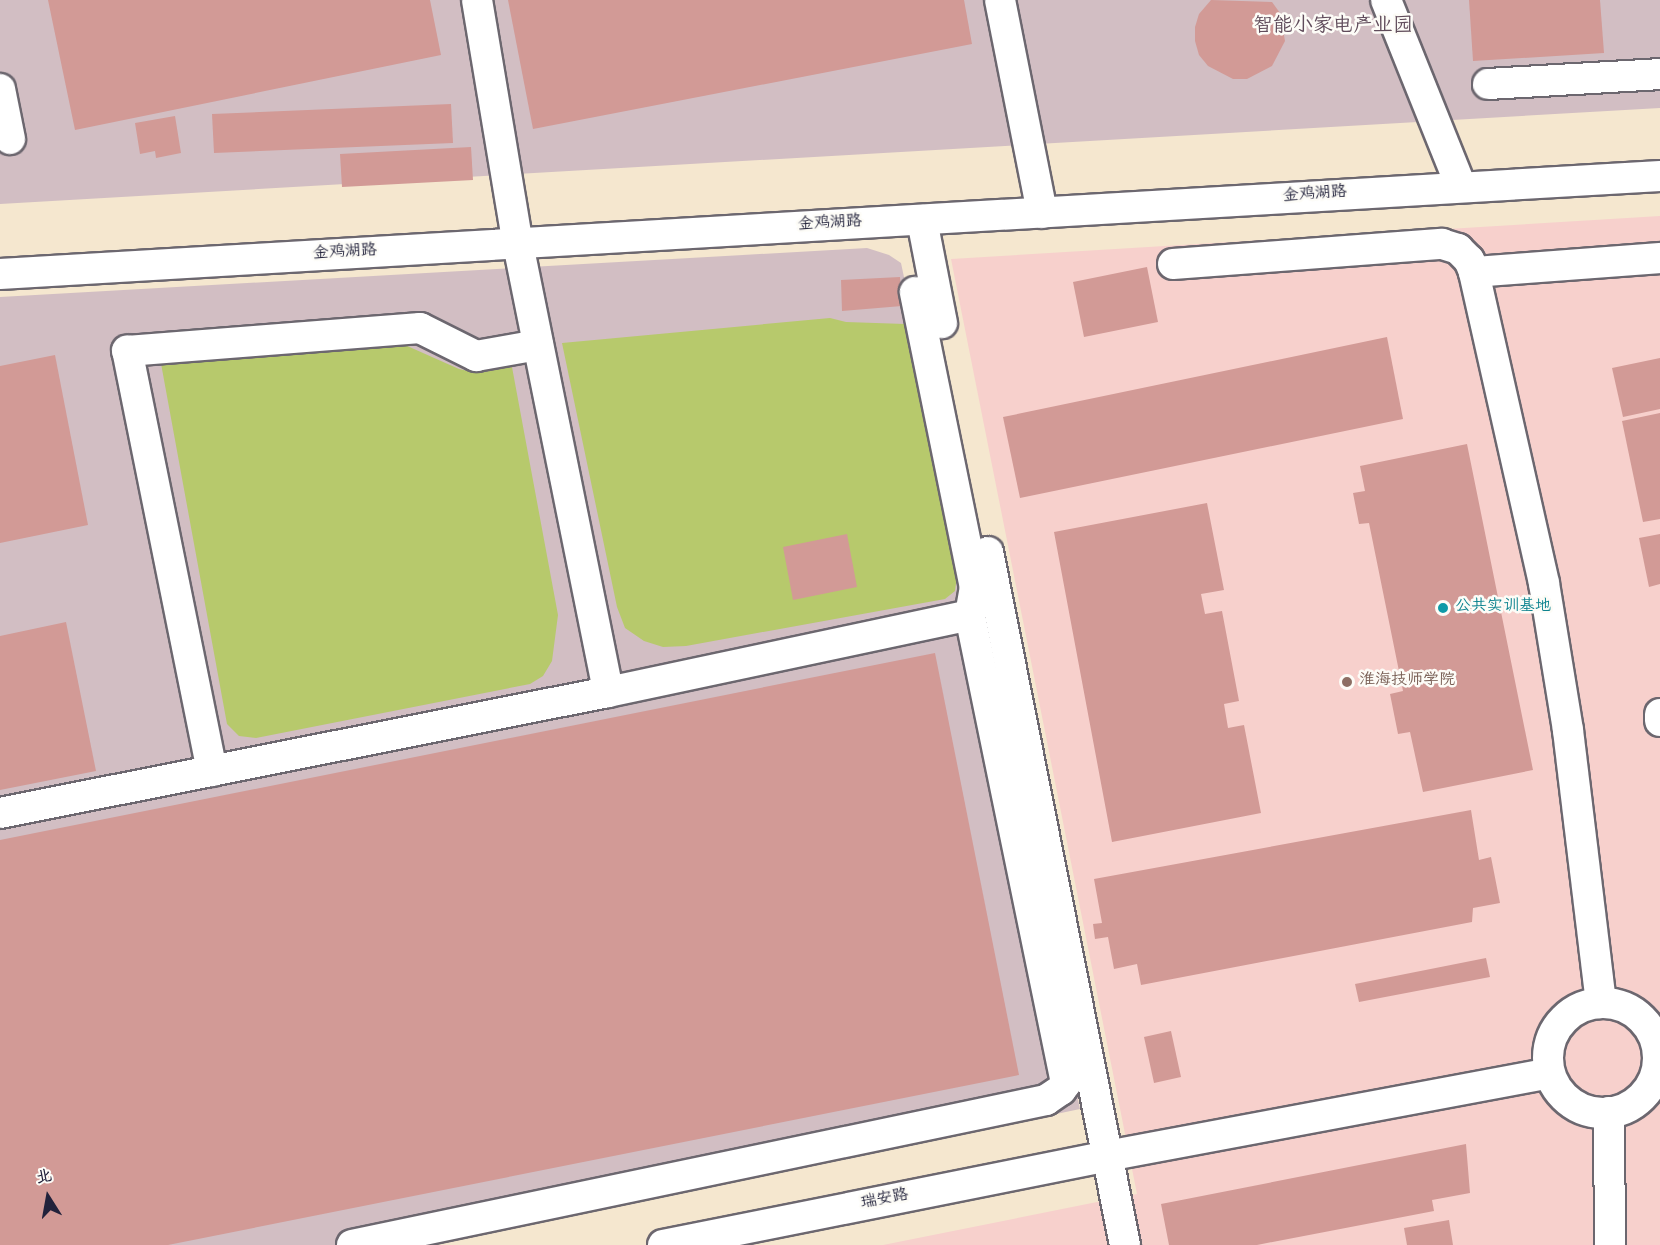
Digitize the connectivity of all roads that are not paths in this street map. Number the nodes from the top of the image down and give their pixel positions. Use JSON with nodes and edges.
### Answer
{"nodes":[{"id":1,"x":477,"y":0,"type":"edge"},
{"id":2,"x":1000,"y":0,"type":"edge"},
{"id":3,"x":1386,"y":0,"type":"edge"},
{"id":4,"x":1660,"y":74,"type":"edge"},
{"id":5,"x":1488,"y":84,"type":"dead end"},
{"id":6,"x":0,"y":89,"type":"edge"},
{"id":7,"x":10,"y":139,"type":"dead end"},
{"id":8,"x":1660,"y":176,"type":"edge"},
{"id":9,"x":1461,"y":187,"type":"junction"},
{"id":10,"x":1042,"y":213,"type":"junction"},
{"id":11,"x":922,"y":220,"type":"junction"},
{"id":12,"x":518,"y":244,"type":"junction"},
{"id":13,"x":1660,"y":258,"type":"edge"},
{"id":14,"x":1173,"y":264,"type":"dead end"},
{"id":15,"x":1474,"y":272,"type":"junction"},
{"id":16,"x":0,"y":274,"type":"edge"},
{"id":17,"x":915,"y":292,"type":"dead end"},
{"id":18,"x":538,"y":345,"type":"junction"},
{"id":19,"x":970,"y":615,"type":"junction"},
{"id":20,"x":608,"y":692,"type":"junction"},
{"id":21,"x":1660,"y":714,"type":"edge"},
{"id":22,"x":1660,"y":721,"type":"edge"},
{"id":23,"x":212,"y":771,"type":"junction"},
{"id":24,"x":0,"y":813,"type":"edge"},
{"id":25,"x":1601,"y":1003,"type":"junction"},
{"id":26,"x":1549,"y":1073,"type":"junction"},
{"id":27,"x":1654,"y":1089,"type":"edge"},
{"id":28,"x":1609,"y":1112,"type":"junction"},
{"id":29,"x":1107,"y":1156,"type":"junction"},
{"id":30,"x":668,"y":1244,"type":"edge"},
{"id":31,"x":352,"y":1245,"type":"edge"},
{"id":32,"x":1125,"y":1245,"type":"edge"},
{"id":33,"x":1610,"y":1245,"type":"edge"}],
"edges":[{"from":1,"to":12,"type":"street"},
{"from":2,"to":10,"type":"street"},
{"from":3,"to":9,"type":"street"},
{"from":4,"to":5,"type":"street"},
{"from":6,"to":7,"type":"street"},
{"from":8,"to":9,"type":"street","name":"金鸡湖路"},
{"from":9,"to":10,"type":"street","name":"金鸡湖路"},
{"from":10,"to":11,"type":"street","name":"金鸡湖路"},
{"from":11,"to":12,"type":"street","name":"金鸡湖路"},
{"from":11,"to":29,"type":"street"},
{"from":12,"to":16,"type":"street","name":"金鸡湖路"},
{"from":12,"to":18,"type":"street"},
{"from":13,"to":15,"type":"street"},
{"from":14,"to":15,"type":"street"},
{"from":15,"to":25,"type":"street"},
{"from":17,"to":19,"type":"street"},
{"from":18,"to":20,"type":"street"},
{"from":18,"to":23,"type":"street"},
{"from":19,"to":20,"type":"street"},
{"from":19,"to":31,"type":"street"},
{"from":20,"to":23,"type":"street"},
{"from":21,"to":22,"type":"street"},
{"from":23,"to":24,"type":"street"},
{"from":25,"to":26,"type":"street"},
{"from":25,"to":27,"type":"street"},
{"from":26,"to":28,"type":"street"},
{"from":26,"to":29,"type":"street","name":"瑞安路"},
{"from":27,"to":28,"type":"street"},
{"from":28,"to":33,"type":"street"},
{"from":29,"to":30,"type":"street","name":"瑞安路"},
{"from":29,"to":32,"type":"street"}]}
